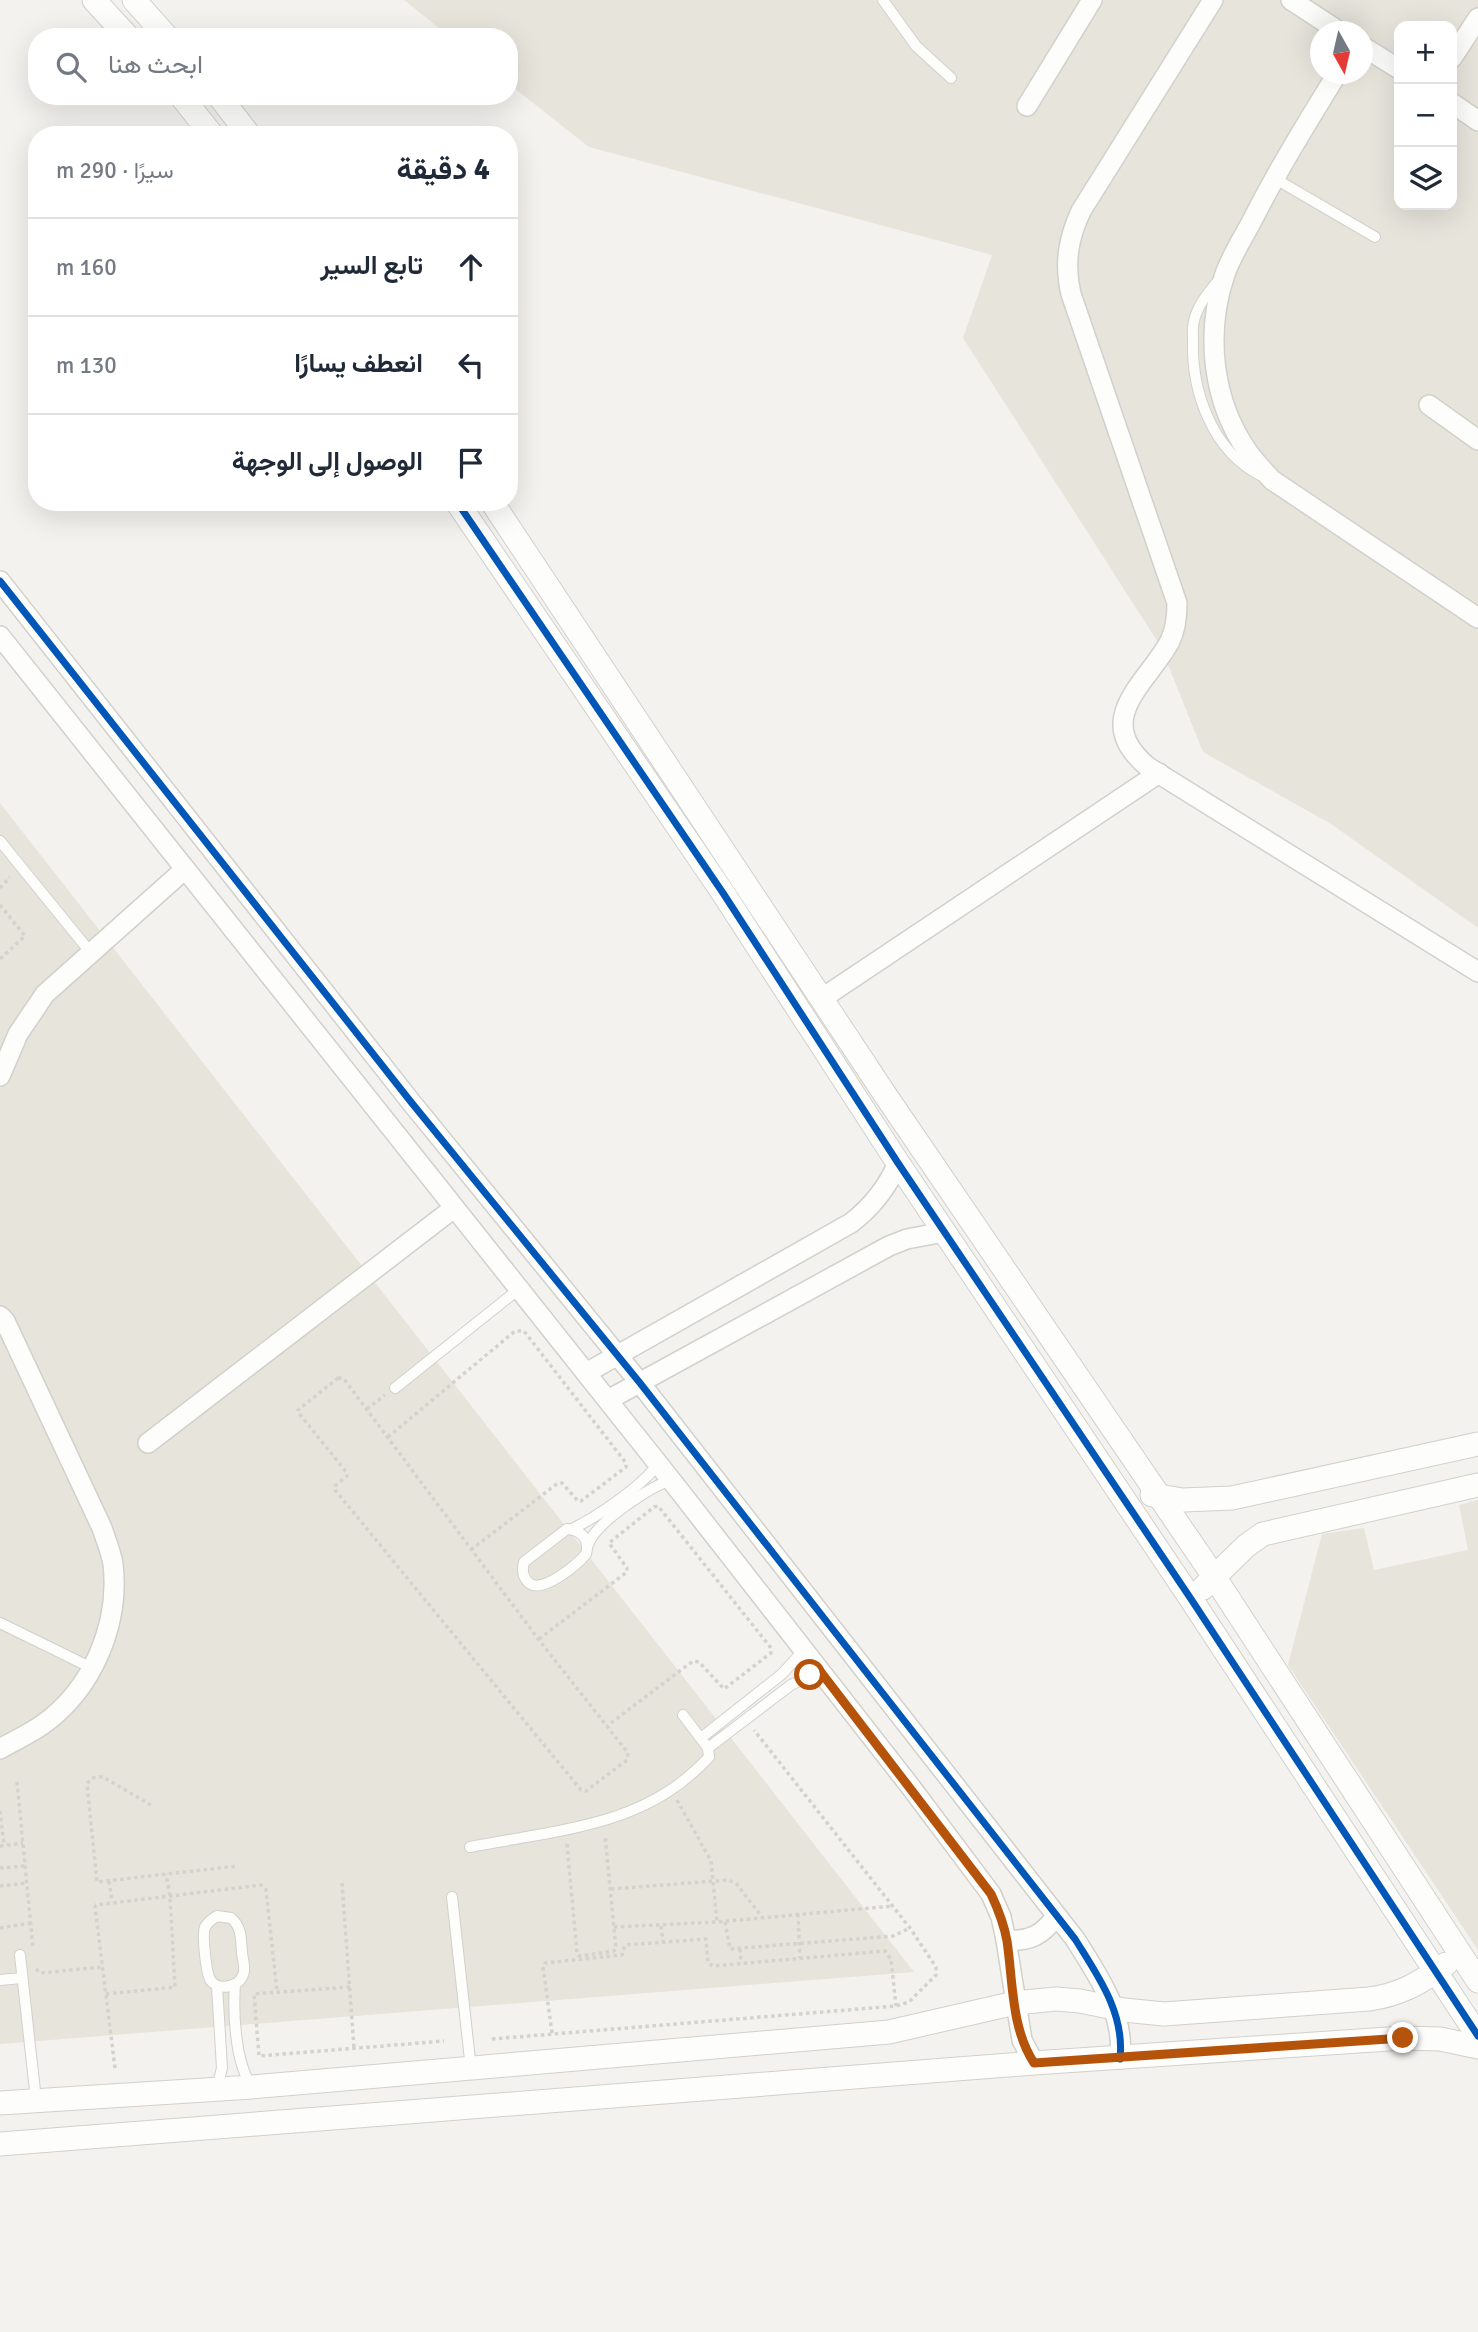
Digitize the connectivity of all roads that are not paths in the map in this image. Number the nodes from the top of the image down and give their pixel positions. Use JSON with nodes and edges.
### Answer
{"nodes":[{"id":1,"x":94,"y":0,"type":"edge"},
{"id":2,"x":134,"y":0,"type":"edge"},
{"id":3,"x":883,"y":0,"type":"edge"},
{"id":4,"x":1092,"y":0,"type":"edge"},
{"id":5,"x":1213,"y":0,"type":"edge"},
{"id":6,"x":1291,"y":0,"type":"edge"},
{"id":7,"x":1478,"y":18,"type":"edge"},
{"id":8,"x":1323,"y":21,"type":"edge"},
{"id":9,"x":120,"y":28,"type":"edge"},
{"id":10,"x":159,"y":28,"type":"edge"},
{"id":11,"x":1457,"y":50,"type":"edge"},
{"id":12,"x":1373,"y":52,"type":"edge"},
{"id":13,"x":1394,"y":66,"type":"edge"},
{"id":14,"x":951,"y":78,"type":"dead end"},
{"id":15,"x":1331,"y":84,"type":"edge"},
{"id":16,"x":188,"y":105,"type":"edge"},
{"id":17,"x":226,"y":105,"type":"edge"},
{"id":18,"x":1027,"y":106,"type":"dead end"},
{"id":19,"x":1457,"y":106,"type":"edge"},
{"id":20,"x":1478,"y":121,"type":"edge"},
{"id":21,"x":205,"y":126,"type":"edge"},
{"id":22,"x":242,"y":126,"type":"edge"},
{"id":23,"x":1274,"y":178,"type":"junction"},
{"id":24,"x":1376,"y":237,"type":"dead end"},
{"id":25,"x":1429,"y":405,"type":"dead end"},
{"id":26,"x":1478,"y":440,"type":"edge"},
{"id":27,"x":463,"y":511,"type":"edge"},
{"id":28,"x":498,"y":511,"type":"edge"},
{"id":29,"x":0,"y":581,"type":"edge"},
{"id":30,"x":1475,"y":609,"type":"edge"},
{"id":31,"x":0,"y":636,"type":"edge"},
{"id":32,"x":1159,"y":773,"type":"junction"},
{"id":33,"x":0,"y":841,"type":"edge"},
{"id":34,"x":184,"y":870,"type":"junction"},
{"id":35,"x":91,"y":953,"type":"junction"},
{"id":36,"x":1478,"y":972,"type":"edge"},
{"id":37,"x":821,"y":999,"type":"junction"},
{"id":38,"x":0,"y":1076,"type":"edge"},
{"id":39,"x":886,"y":1096,"type":"junction"},
{"id":40,"x":866,"y":1113,"type":"junction"},
{"id":41,"x":898,"y":1163,"type":"junction"},
{"id":42,"x":454,"y":1208,"type":"junction"},
{"id":43,"x":944,"y":1232,"type":"junction"},
{"id":44,"x":519,"y":1289,"type":"junction"},
{"id":45,"x":0,"y":1316,"type":"edge"},
{"id":46,"x":617,"y":1355,"type":"junction"},
{"id":47,"x":586,"y":1373,"type":"junction"},
{"id":48,"x":639,"y":1383,"type":"junction"},
{"id":49,"x":395,"y":1388,"type":"road end"},
{"id":50,"x":608,"y":1400,"type":"junction"},
{"id":51,"x":148,"y":1443,"type":"dead end"},
{"id":52,"x":1478,"y":1444,"type":"edge"},
{"id":53,"x":658,"y":1464,"type":"junction"},
{"id":54,"x":671,"y":1480,"type":"junction"},
{"id":55,"x":1478,"y":1485,"type":"edge"},
{"id":56,"x":1118,"y":1492,"type":"junction"},
{"id":57,"x":1159,"y":1497,"type":"junction"},
{"id":58,"x":572,"y":1529,"type":"junction"},
{"id":59,"x":588,"y":1545,"type":"junction"},
{"id":60,"x":1215,"y":1578,"type":"junction"},
{"id":61,"x":1191,"y":1599,"type":"junction"},
{"id":62,"x":0,"y":1623,"type":"edge"},
{"id":63,"x":804,"y":1650,"type":"junction"},
{"id":64,"x":92,"y":1668,"type":"junction"},
{"id":65,"x":820,"y":1671,"type":"junction"},
{"id":66,"x":683,"y":1715,"type":"dead end"},
{"id":67,"x":701,"y":1738,"type":"junction"},
{"id":68,"x":708,"y":1748,"type":"junction"},
{"id":69,"x":0,"y":1749,"type":"edge"},
{"id":70,"x":470,"y":1847,"type":"dead end"},
{"id":71,"x":452,"y":1897,"type":"dead end"},
{"id":72,"x":1056,"y":1916,"type":"junction"},
{"id":73,"x":1006,"y":1940,"type":"junction"},
{"id":74,"x":1460,"y":1954,"type":"junction"},
{"id":75,"x":20,"y":1955,"type":"dead end"},
{"id":76,"x":1435,"y":1973,"type":"junction"},
{"id":77,"x":22,"y":1978,"type":"junction"},
{"id":78,"x":0,"y":1980,"type":"edge"},
{"id":79,"x":1478,"y":1981,"type":"edge"},
{"id":80,"x":235,"y":1984,"type":"junction"},
{"id":81,"x":216,"y":1986,"type":"junction"},
{"id":82,"x":1015,"y":2003,"type":"junction"},
{"id":83,"x":1114,"y":2008,"type":"junction"},
{"id":84,"x":1478,"y":2036,"type":"edge"},
{"id":85,"x":1478,"y":2047,"type":"edge"},
{"id":86,"x":1120,"y":2059,"type":"junction"},
{"id":87,"x":1034,"y":2063,"type":"junction"},
{"id":88,"x":471,"y":2069,"type":"junction"},
{"id":89,"x":252,"y":2087,"type":"junction"},
{"id":90,"x":217,"y":2088,"type":"junction"},
{"id":91,"x":36,"y":2100,"type":"junction"},
{"id":92,"x":0,"y":2103,"type":"edge"},
{"id":93,"x":0,"y":2144,"type":"edge"}],
"edges":[{"from":1,"to":9,"type":"street"},
{"from":2,"to":10,"type":"street"},
{"from":3,"to":14,"type":"lane"},
{"from":4,"to":18,"type":"street"},
{"from":5,"to":32,"type":"street"},
{"from":6,"to":8,"type":"street"},
{"from":7,"to":11,"type":"street"},
{"from":12,"to":13,"type":"street"},
{"from":15,"to":23,"type":"street"},
{"from":16,"to":21,"type":"street"},
{"from":17,"to":22,"type":"street"},
{"from":19,"to":20,"type":"street"},
{"from":23,"to":24,"type":"lane"},
{"from":23,"to":30,"type":"street"},
{"from":25,"to":26,"type":"street"},
{"from":27,"to":40,"type":"street"},
{"from":28,"to":37,"type":"street"},
{"from":29,"to":46,"type":"street"},
{"from":31,"to":34,"type":"street"},
{"from":32,"to":36,"type":"street"},
{"from":32,"to":37,"type":"street"},
{"from":33,"to":35,"type":"lane"},
{"from":34,"to":35,"type":"street"},
{"from":34,"to":42,"type":"street"},
{"from":35,"to":38,"type":"street"},
{"from":37,"to":39,"type":"street"},
{"from":39,"to":40,"type":"street"},
{"from":39,"to":57,"type":"street"},
{"from":40,"to":41,"type":"street"},
{"from":41,"to":43,"type":"street"},
{"from":41,"to":46,"type":"street"},
{"from":42,"to":44,"type":"street"},
{"from":42,"to":51,"type":"street"},
{"from":43,"to":48,"type":"street"},
{"from":43,"to":56,"type":"street"},
{"from":44,"to":47,"type":"street"},
{"from":44,"to":49,"type":"lane"},
{"from":45,"to":64,"type":"street"},
{"from":46,"to":47,"type":"street"},
{"from":46,"to":48,"type":"street"},
{"from":47,"to":50,"type":"street"},
{"from":48,"to":50,"type":"street"},
{"from":48,"to":72,"type":"street"},
{"from":50,"to":53,"type":"street"},
{"from":52,"to":57,"type":"street"},
{"from":53,"to":54,"type":"street"},
{"from":53,"to":58,"type":"lane"},
{"from":54,"to":59,"type":"lane"},
{"from":54,"to":63,"type":"street"},
{"from":55,"to":60,"type":"street"},
{"from":56,"to":57,"type":"street"},
{"from":56,"to":61,"type":"street"},
{"from":57,"to":60,"type":"street"},
{"from":58,"to":59,"type":"lane"},
{"from":58,"to":59,"type":"lane"},
{"from":60,"to":61,"type":"street"},
{"from":60,"to":74,"type":"street"},
{"from":61,"to":76,"type":"street"},
{"from":62,"to":64,"type":"lane"},
{"from":63,"to":65,"type":"street"},
{"from":63,"to":67,"type":"lane"},
{"from":64,"to":69,"type":"street"},
{"from":65,"to":68,"type":"lane"},
{"from":65,"to":73,"type":"street"},
{"from":66,"to":67,"type":"lane"},
{"from":67,"to":68,"type":"lane"},
{"from":68,"to":70,"type":"lane"},
{"from":71,"to":88,"type":"lane"},
{"from":72,"to":73,"type":"street"},
{"from":72,"to":83,"type":"street"},
{"from":73,"to":82,"type":"street"},
{"from":74,"to":76,"type":"street"},
{"from":74,"to":79,"type":"street"},
{"from":75,"to":77,"type":"lane"},
{"from":76,"to":83,"type":"street"},
{"from":76,"to":84,"type":"street"},
{"from":77,"to":78,"type":"lane"},
{"from":77,"to":91,"type":"lane"},
{"from":80,"to":81,"type":"lane"},
{"from":80,"to":81,"type":"lane"},
{"from":80,"to":89,"type":"lane"},
{"from":81,"to":90,"type":"lane"},
{"from":82,"to":83,"type":"street"},
{"from":82,"to":87,"type":"street"},
{"from":82,"to":88,"type":"street"},
{"from":83,"to":86,"type":"street"},
{"from":85,"to":86,"type":"street"},
{"from":86,"to":87,"type":"street"},
{"from":87,"to":93,"type":"street"},
{"from":88,"to":89,"type":"street"},
{"from":89,"to":90,"type":"street"},
{"from":90,"to":91,"type":"street"},
{"from":91,"to":92,"type":"street"}]}
